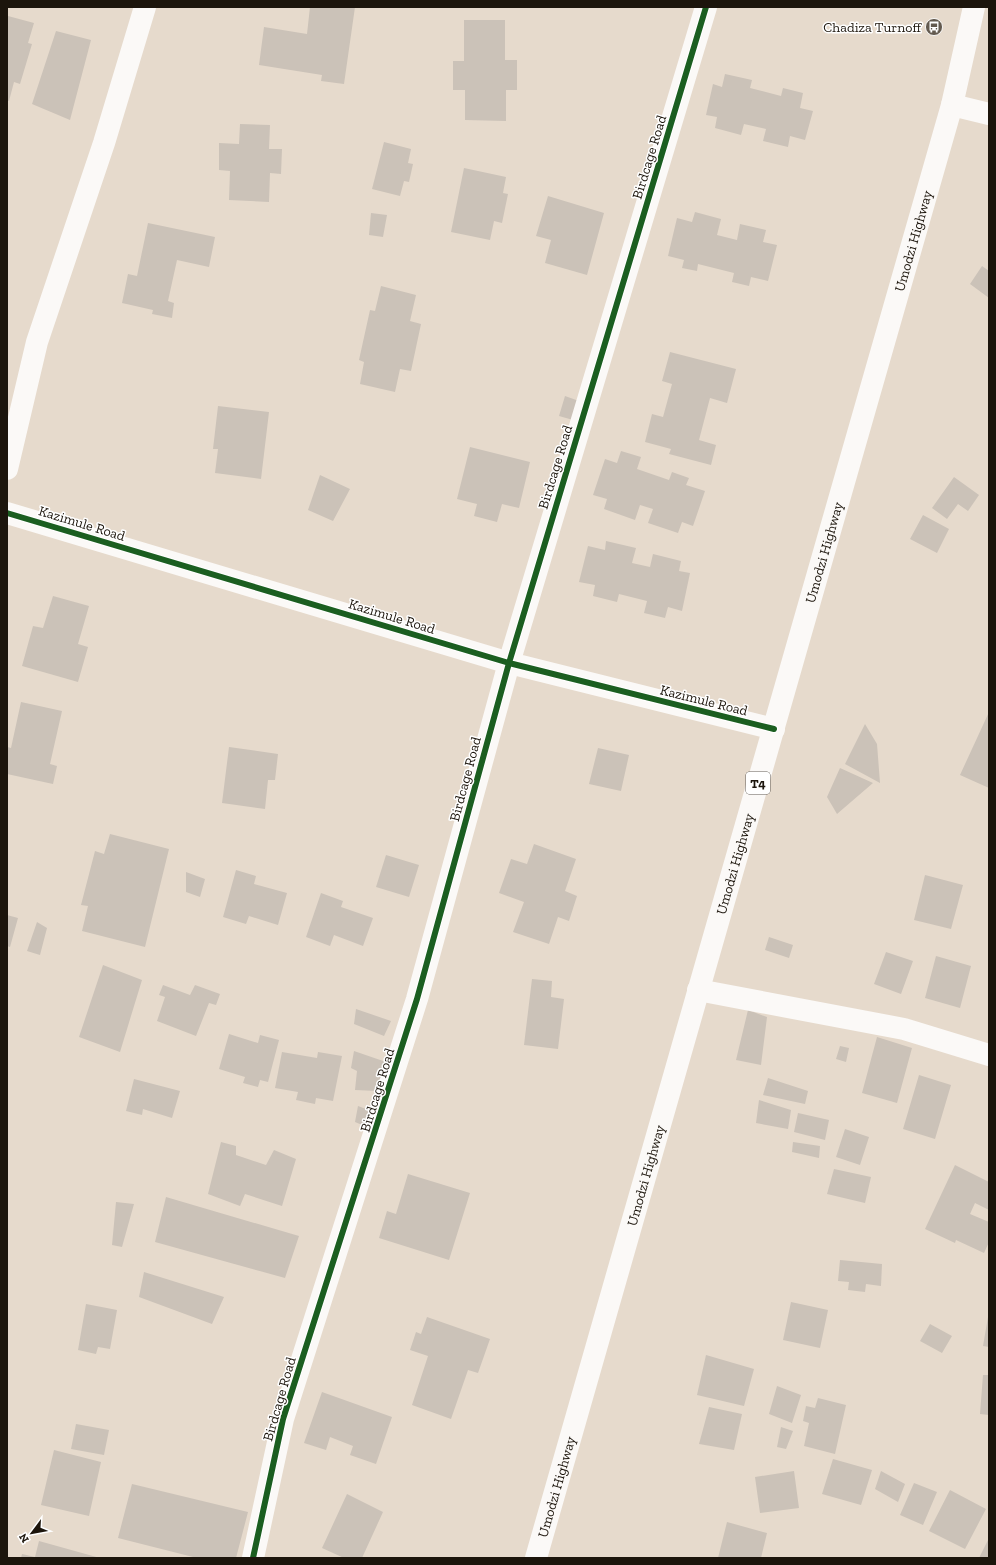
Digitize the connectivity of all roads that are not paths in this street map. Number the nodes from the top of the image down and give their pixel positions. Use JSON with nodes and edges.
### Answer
{"nodes":[{"id":1,"x":145,"y":7,"type":"edge"},
{"id":2,"x":706,"y":7,"type":"edge"},
{"id":3,"x":974,"y":7,"type":"edge"},
{"id":4,"x":952,"y":105,"type":"junction"},
{"id":5,"x":989,"y":114,"type":"edge"},
{"id":6,"x":7,"y":469,"type":"edge"},
{"id":7,"x":7,"y":513,"type":"edge"},
{"id":8,"x":509,"y":663,"type":"junction"},
{"id":9,"x":774,"y":729,"type":"junction"},
{"id":10,"x":698,"y":990,"type":"junction"},
{"id":11,"x":989,"y":1055,"type":"edge"},
{"id":12,"x":253,"y":1558,"type":"edge"},
{"id":13,"x":536,"y":1558,"type":"edge"}],
"edges":[{"from":1,"to":6,"type":"main road"},
{"from":2,"to":8,"type":"main road","name":"Birdcage Road"},
{"from":3,"to":4,"type":"main road","name":"Umodzi Highway","number":"T4"},
{"from":4,"to":5,"type":"main road"},
{"from":4,"to":9,"type":"main road","name":"Umodzi Highway","number":"T4"},
{"from":7,"to":8,"type":"main road","name":"Kazimule Road"},
{"from":8,"to":9,"type":"main road","name":"Kazimule Road"},
{"from":8,"to":12,"type":"main road","name":"Birdcage Road"},
{"from":9,"to":10,"type":"main road","name":"Umodzi Highway","number":"T4"},
{"from":10,"to":11,"type":"main road"},
{"from":10,"to":13,"type":"main road","name":"Umodzi Highway","number":"T4"}]}
